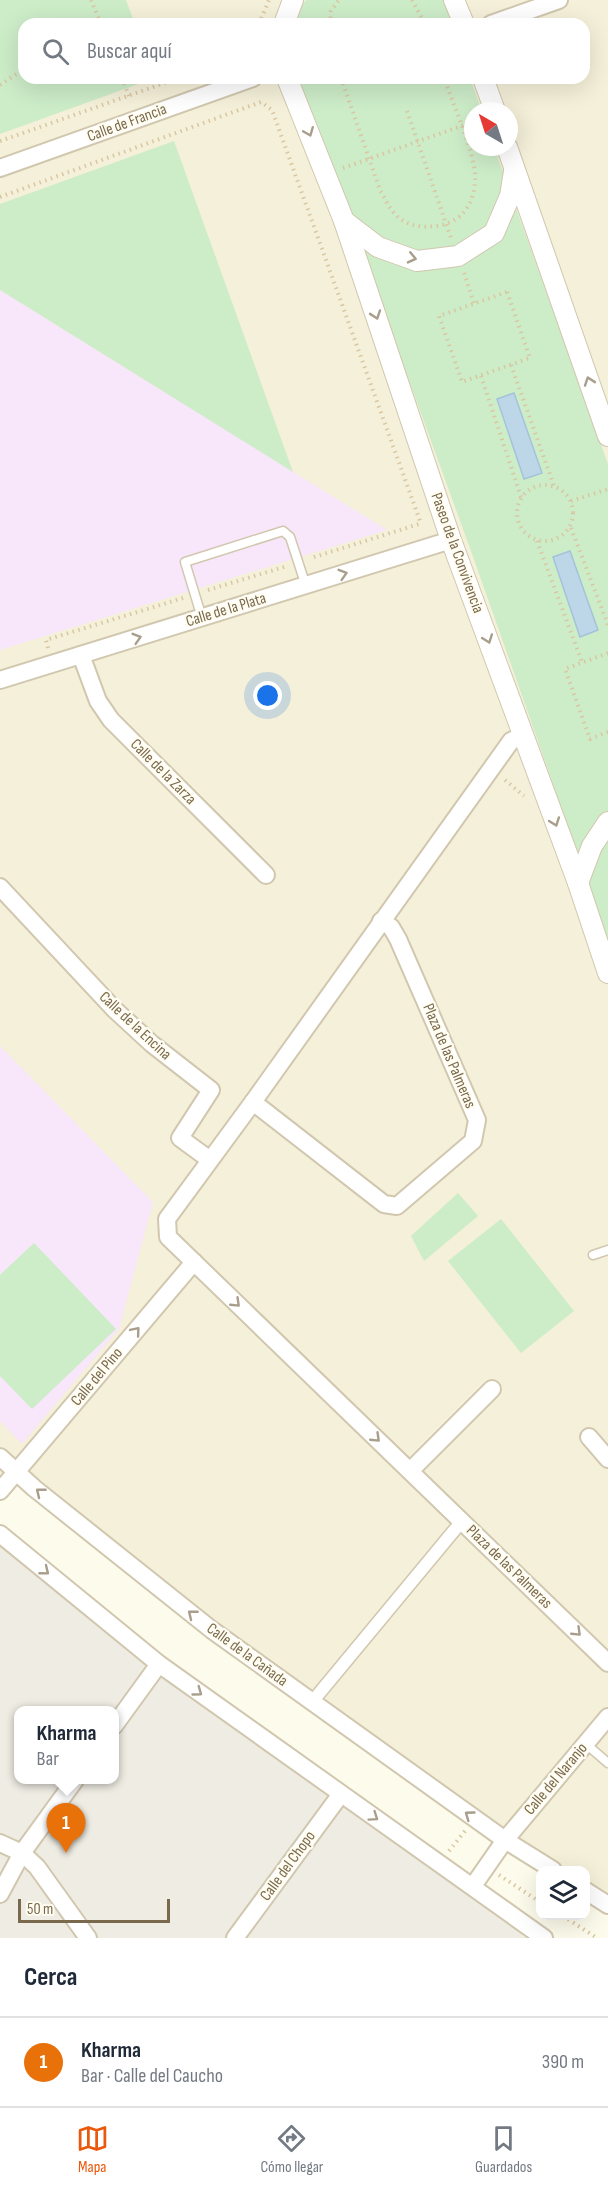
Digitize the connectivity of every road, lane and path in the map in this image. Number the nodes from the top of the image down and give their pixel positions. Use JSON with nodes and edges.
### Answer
{"nodes":[{"id":1,"x":91,"y":0,"type":"edge"},
{"id":2,"x":269,"y":0,"type":"edge"},
{"id":3,"x":293,"y":0,"type":"edge"},
{"id":4,"x":339,"y":0,"type":"edge"},
{"id":5,"x":412,"y":0,"type":"edge"},
{"id":6,"x":454,"y":0,"type":"edge"},
{"id":7,"x":559,"y":0,"type":"edge"},
{"id":8,"x":98,"y":18,"type":"edge"},
{"id":9,"x":262,"y":18,"type":"edge"},
{"id":10,"x":286,"y":18,"type":"edge"},
{"id":11,"x":331,"y":18,"type":"edge"},
{"id":12,"x":422,"y":18,"type":"edge"},
{"id":13,"x":462,"y":18,"type":"edge"},
{"id":14,"x":508,"y":18,"type":"edge"},
{"id":15,"x":18,"y":73,"type":"edge"},
{"id":16,"x":124,"y":84,"type":"edge"},
{"id":17,"x":162,"y":84,"type":"edge"},
{"id":18,"x":236,"y":84,"type":"edge"},
{"id":19,"x":289,"y":84,"type":"edge"},
{"id":20,"x":343,"y":84,"type":"edge"},
{"id":21,"x":446,"y":84,"type":"edge"},
{"id":22,"x":485,"y":84,"type":"edge"},
{"id":23,"x":0,"y":85,"type":"edge"},
{"id":24,"x":129,"y":96,"type":"junction"},
{"id":25,"x":492,"y":102,"type":"edge"},
{"id":26,"x":407,"y":111,"type":"dead end"},
{"id":27,"x":464,"y":125,"type":"edge"},
{"id":28,"x":460,"y":126,"type":"junction"},
{"id":29,"x":0,"y":141,"type":"edge"},
{"id":30,"x":418,"y":142,"type":"junction"},
{"id":31,"x":510,"y":156,"type":"edge"},
{"id":32,"x":370,"y":159,"type":"junction"},
{"id":33,"x":0,"y":168,"type":"edge"},
{"id":34,"x":515,"y":169,"type":"junction"},
{"id":35,"x":325,"y":175,"type":"junction"},
{"id":36,"x":0,"y":197,"type":"edge"},
{"id":37,"x":344,"y":221,"type":"junction"},
{"id":38,"x":447,"y":224,"type":"junction"},
{"id":39,"x":458,"y":256,"type":"junction"},
{"id":40,"x":474,"y":303,"type":"junction"},
{"id":41,"x":511,"y":365,"type":"junction"},
{"id":42,"x":481,"y":376,"type":"junction"},
{"id":43,"x":608,"y":436,"type":"edge"},
{"id":44,"x":554,"y":486,"type":"junction"},
{"id":45,"x":608,"y":489,"type":"edge"},
{"id":46,"x":521,"y":498,"type":"junction"},
{"id":47,"x":571,"y":501,"type":"junction"},
{"id":48,"x":570,"y":527,"type":"junction"},
{"id":49,"x":452,"y":540,"type":"junction"},
{"id":50,"x":537,"y":541,"type":"junction"},
{"id":51,"x":299,"y":562,"type":"junction"},
{"id":52,"x":306,"y":586,"type":"junction"},
{"id":53,"x":194,"y":594,"type":"junction"},
{"id":54,"x":202,"y":618,"type":"junction"},
{"id":55,"x":608,"y":625,"type":"edge"},
{"id":56,"x":608,"y":653,"type":"edge"},
{"id":57,"x":81,"y":655,"type":"junction"},
{"id":58,"x":582,"y":662,"type":"junction"},
{"id":59,"x":53,"y":664,"type":"junction"},
{"id":60,"x":0,"y":680,"type":"edge"},
{"id":61,"x":608,"y":732,"type":"edge"},
{"id":62,"x":523,"y":735,"type":"junction"},
{"id":63,"x":608,"y":822,"type":"edge"},
{"id":64,"x":266,"y":875,"type":"dead end"},
{"id":65,"x":578,"y":883,"type":"junction"},
{"id":66,"x":0,"y":887,"type":"edge"},
{"id":67,"x":381,"y":921,"type":"junction"},
{"id":68,"x":608,"y":973,"type":"edge"},
{"id":69,"x":254,"y":1102,"type":"junction"},
{"id":70,"x":210,"y":1160,"type":"junction"},
{"id":71,"x":608,"y":1250,"type":"edge"},
{"id":72,"x":593,"y":1255,"type":"dead end"},
{"id":73,"x":194,"y":1262,"type":"junction"},
{"id":74,"x":492,"y":1389,"type":"dead end"},
{"id":75,"x":589,"y":1437,"type":"dead end"},
{"id":76,"x":0,"y":1457,"type":"edge"},
{"id":77,"x":608,"y":1459,"type":"edge"},
{"id":78,"x":410,"y":1471,"type":"junction"},
{"id":79,"x":16,"y":1472,"type":"junction"},
{"id":80,"x":0,"y":1491,"type":"edge"},
{"id":81,"x":462,"y":1521,"type":"junction"},
{"id":82,"x":0,"y":1534,"type":"edge"},
{"id":83,"x":608,"y":1663,"type":"edge"},
{"id":84,"x":159,"y":1664,"type":"junction"},
{"id":85,"x":312,"y":1702,"type":"junction"},
{"id":86,"x":608,"y":1717,"type":"edge"},
{"id":87,"x":119,"y":1719,"type":"edge"},
{"id":88,"x":585,"y":1744,"type":"junction"},
{"id":89,"x":608,"y":1763,"type":"edge"},
{"id":90,"x":71,"y":1784,"type":"edge"},
{"id":91,"x":341,"y":1794,"type":"junction"},
{"id":92,"x":476,"y":1819,"type":"junction"},
{"id":93,"x":505,"y":1840,"type":"junction"},
{"id":94,"x":0,"y":1843,"type":"edge"},
{"id":95,"x":22,"y":1853,"type":"junction"},
{"id":96,"x":439,"y":1863,"type":"junction"},
{"id":97,"x":486,"y":1866,"type":"junction"},
{"id":98,"x":547,"y":1866,"type":"edge"},
{"id":99,"x":472,"y":1886,"type":"junction"},
{"id":100,"x":0,"y":1894,"type":"edge"},
{"id":101,"x":590,"y":1894,"type":"edge"},
{"id":102,"x":536,"y":1900,"type":"edge"},
{"id":103,"x":608,"y":1905,"type":"edge"},
{"id":104,"x":569,"y":1920,"type":"edge"},
{"id":105,"x":88,"y":1938,"type":"edge"},
{"id":106,"x":235,"y":1938,"type":"edge"},
{"id":107,"x":544,"y":1938,"type":"edge"},
{"id":108,"x":597,"y":1938,"type":"edge"}],
"edges":[{"from":1,"to":8,"type":"path"},
{"from":2,"to":9,"type":"path"},
{"from":3,"to":10,"type":"street"},
{"from":4,"to":11,"type":"path"},
{"from":5,"to":12,"type":"path"},
{"from":6,"to":13,"type":"street"},
{"from":7,"to":14,"type":"street"},
{"from":15,"to":23,"type":"path"},
{"from":16,"to":24,"type":"path"},
{"from":17,"to":24,"type":"path"},
{"from":18,"to":33,"type":"street","name":"Calle de Francia"},
{"from":19,"to":35,"type":"street","name":"Paseo de la Convivencia","one_way":true},
{"from":20,"to":32,"type":"path"},
{"from":21,"to":28,"type":"path"},
{"from":22,"to":25,"type":"street"},
{"from":24,"to":29,"type":"path"},
{"from":26,"to":30,"type":"path"},
{"from":27,"to":28,"type":"path"},
{"from":28,"to":30,"type":"path"},
{"from":28,"to":38,"type":"path"},
{"from":30,"to":32,"type":"path"},
{"from":30,"to":38,"type":"path"},
{"from":31,"to":34,"type":"street"},
{"from":32,"to":35,"type":"path"},
{"from":32,"to":38,"type":"path"},
{"from":34,"to":39,"type":"street"},
{"from":43,"to":34,"type":"street","one_way":true},
{"from":35,"to":37,"type":"street","name":"Paseo de la Convivencia"},
{"from":36,"to":51,"type":"path"},
{"from":37,"to":39,"type":"street","one_way":true},
{"from":37,"to":49,"type":"street","name":"Paseo de la Convivencia","one_way":true},
{"from":38,"to":39,"type":"path"},
{"from":39,"to":40,"type":"path"},
{"from":40,"to":41,"type":"path"},
{"from":40,"to":42,"type":"path"},
{"from":41,"to":42,"type":"path"},
{"from":41,"to":44,"type":"path"},
{"from":42,"to":46,"type":"path"},
{"from":44,"to":46,"type":"path"},
{"from":44,"to":47,"type":"path"},
{"from":45,"to":47,"type":"path"},
{"from":46,"to":50,"type":"path"},
{"from":47,"to":48,"type":"path"},
{"from":48,"to":50,"type":"path"},
{"from":48,"to":55,"type":"path"},
{"from":52,"to":49,"type":"street","name":"Calle de la Plata","one_way":true},
{"from":49,"to":62,"type":"street","name":"Paseo de la Convivencia","one_way":true},
{"from":50,"to":58,"type":"path"},
{"from":51,"to":52,"type":"lane"},
{"from":51,"to":53,"type":"path"},
{"from":51,"to":53,"type":"lane"},
{"from":52,"to":54,"type":"street","name":"Calle de la Plata"},
{"from":53,"to":54,"type":"lane"},
{"from":53,"to":59,"type":"path"},
{"from":57,"to":54,"type":"street","name":"Calle de la Plata","one_way":true},
{"from":56,"to":58,"type":"path"},
{"from":57,"to":59,"type":"street","name":"Calle de la Plata"},
{"from":57,"to":64,"type":"street","name":"Calle de la Zarza"},
{"from":58,"to":61,"type":"path"},
{"from":59,"to":60,"type":"street","name":"Calle de la Plata"},
{"from":62,"to":65,"type":"street","name":"Paseo de la Convivencia","one_way":true},
{"from":62,"to":67,"type":"street","name":"Plaza de las Palmeras"},
{"from":63,"to":65,"type":"street"},
{"from":65,"to":68,"type":"street","name":"Paseo de la Convivencia"},
{"from":66,"to":70,"type":"street","name":"Calle de la Encina"},
{"from":67,"to":69,"type":"street","name":"Plaza de las Palmeras"},
{"from":67,"to":69,"type":"street","name":"Plaza de las Palmeras"},
{"from":69,"to":70,"type":"street","name":"Plaza de las Palmeras"},
{"from":70,"to":73,"type":"street","name":"Plaza de las Palmeras"},
{"from":71,"to":72,"type":"lane"},
{"from":73,"to":78,"type":"street","name":"Plaza de las Palmeras","one_way":true},
{"from":79,"to":73,"type":"street","name":"Calle del Pino","one_way":true},
{"from":74,"to":78,"type":"street"},
{"from":75,"to":77,"type":"street"},
{"from":76,"to":79,"type":"street","name":"Calle de la Cañada"},
{"from":78,"to":81,"type":"street","name":"Plaza de las Palmeras"},
{"from":79,"to":80,"type":"street","name":"Calle del Pino"},
{"from":85,"to":79,"type":"street","name":"Calle de la Cañada","one_way":true},
{"from":81,"to":83,"type":"street","name":"Plaza de las Palmeras","one_way":true},
{"from":81,"to":85,"type":"street"},
{"from":82,"to":84,"type":"street","one_way":true},
{"from":84,"to":87,"type":"street"},
{"from":84,"to":91,"type":"street","one_way":true},
{"from":92,"to":85,"type":"street","name":"Calle de la Cañada","one_way":true},
{"from":86,"to":88,"type":"street","name":"Calle del Naranjo"},
{"from":88,"to":89,"type":"lane"},
{"from":88,"to":93,"type":"street","name":"Calle del Naranjo"},
{"from":90,"to":95,"type":"street"},
{"from":91,"to":96,"type":"street","one_way":true},
{"from":91,"to":106,"type":"street","name":"Calle del Chopo"},
{"from":92,"to":93,"type":"street","name":"Calle de la Cañada"},
{"from":92,"to":96,"type":"path"},
{"from":93,"to":97,"type":"street"},
{"from":93,"to":98,"type":"street","name":"Calle de la Cañada"},
{"from":94,"to":95,"type":"street"},
{"from":95,"to":100,"type":"street"},
{"from":95,"to":105,"type":"street"},
{"from":96,"to":99,"type":"street"},
{"from":97,"to":99,"type":"street"},
{"from":97,"to":102,"type":"path"},
{"from":99,"to":107,"type":"street"},
{"from":101,"to":103,"type":"street"},
{"from":104,"to":108,"type":"path"}]}
